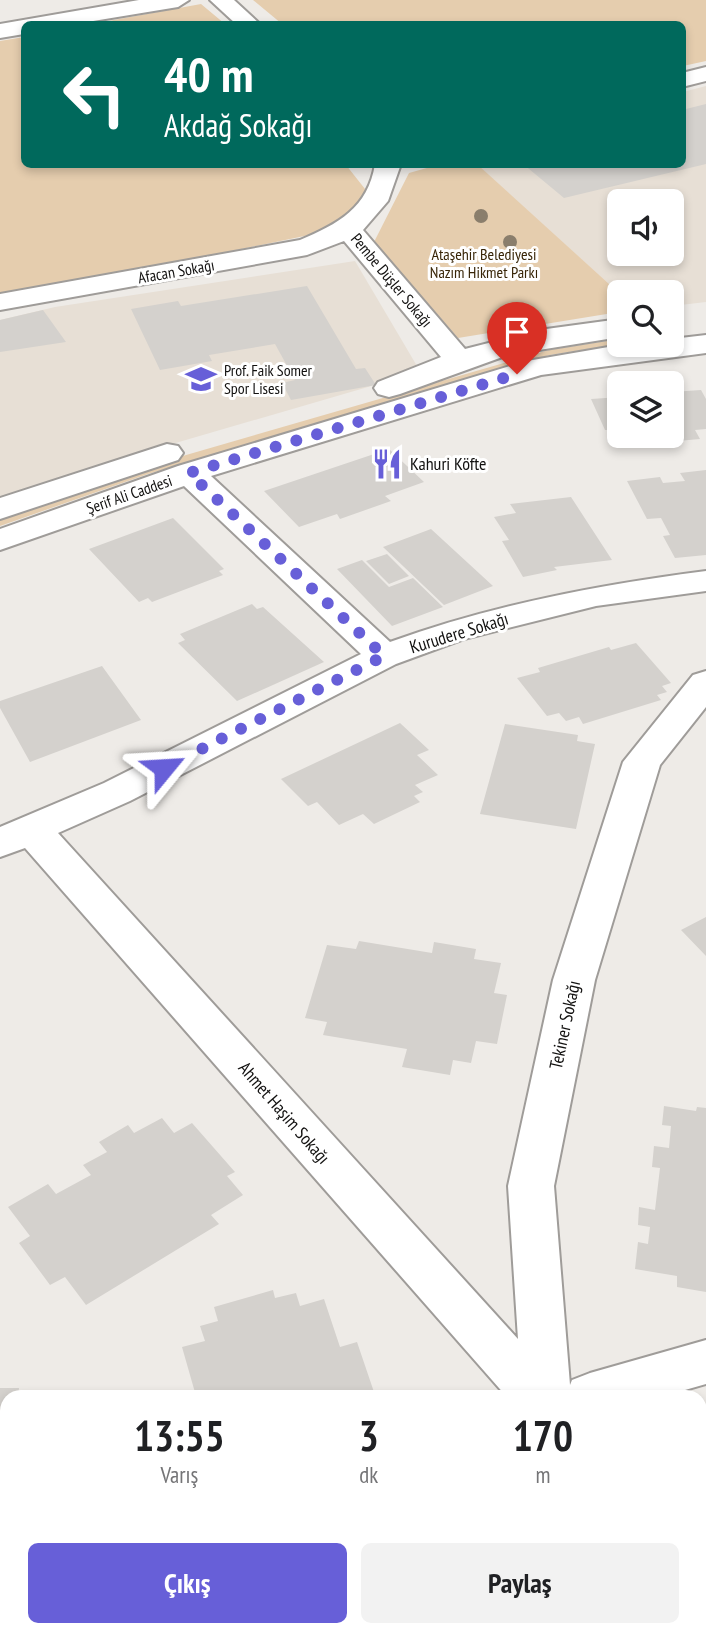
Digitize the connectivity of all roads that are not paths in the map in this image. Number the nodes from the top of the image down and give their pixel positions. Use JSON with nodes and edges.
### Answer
{"nodes":[{"id":1,"x":177,"y":0,"type":"edge"},
{"id":2,"x":221,"y":0,"type":"edge"},
{"id":3,"x":55,"y":21,"type":"edge"},
{"id":4,"x":246,"y":21,"type":"edge"},
{"id":5,"x":21,"y":28,"type":"edge"},
{"id":6,"x":0,"y":31,"type":"edge"},
{"id":7,"x":706,"y":74,"type":"edge"},
{"id":8,"x":686,"y":79,"type":"edge"},
{"id":9,"x":388,"y":168,"type":"edge"},
{"id":10,"x":348,"y":229,"type":"junction"},
{"id":11,"x":0,"y":302,"type":"edge"},
{"id":12,"x":706,"y":318,"type":"edge"},
{"id":13,"x":684,"y":321,"type":"edge"},
{"id":14,"x":607,"y":330,"type":"edge"},
{"id":15,"x":706,"y":344,"type":"edge"},
{"id":16,"x":459,"y":360,"type":"junction"},
{"id":17,"x":189,"y":473,"type":"junction"},
{"id":18,"x":0,"y":509,"type":"edge"},
{"id":19,"x":0,"y":540,"type":"edge"},
{"id":20,"x":706,"y":581,"type":"edge"},
{"id":21,"x":384,"y":656,"type":"junction"},
{"id":22,"x":706,"y":683,"type":"edge"},
{"id":23,"x":16,"y":836,"type":"edge"},
{"id":24,"x":706,"y":1363,"type":"edge"},
{"id":25,"x":532,"y":1390,"type":"edge"},
{"id":26,"x":546,"y":1390,"type":"edge"},
{"id":27,"x":611,"y":1390,"type":"edge"}],
"edges":[{"from":1,"to":3,"type":"street"},
{"from":2,"to":4,"type":"street"},
{"from":5,"to":6,"type":"street"},
{"from":7,"to":8,"type":"street"},
{"from":9,"to":10,"type":"street","name":"Pembe Düşler Sokağı"},
{"from":10,"to":11,"type":"street","name":"Afacan Sokağı"},
{"from":10,"to":16,"type":"street","name":"Pembe Düşler Sokağı"},
{"from":12,"to":13,"type":"street"},
{"from":14,"to":16,"type":"street","name":"Şerif Ali Caddesi"},
{"from":15,"to":17,"type":"street","name":"Şerif Ali Caddesi"},
{"from":16,"to":18,"type":"street","name":"Şerif Ali Caddesi"},
{"from":17,"to":19,"type":"street","name":"Şerif Ali Caddesi"},
{"from":17,"to":21,"type":"street"},
{"from":20,"to":21,"type":"street","name":"Kurudere Sokağı"},
{"from":21,"to":23,"type":"street","name":"Kurudere Sokağı"},
{"from":22,"to":26,"type":"street","name":"Tekiner Sokağı"},
{"from":23,"to":25,"type":"street","name":"Ahmet Haşim Sokağı"},
{"from":24,"to":27,"type":"street"}]}
